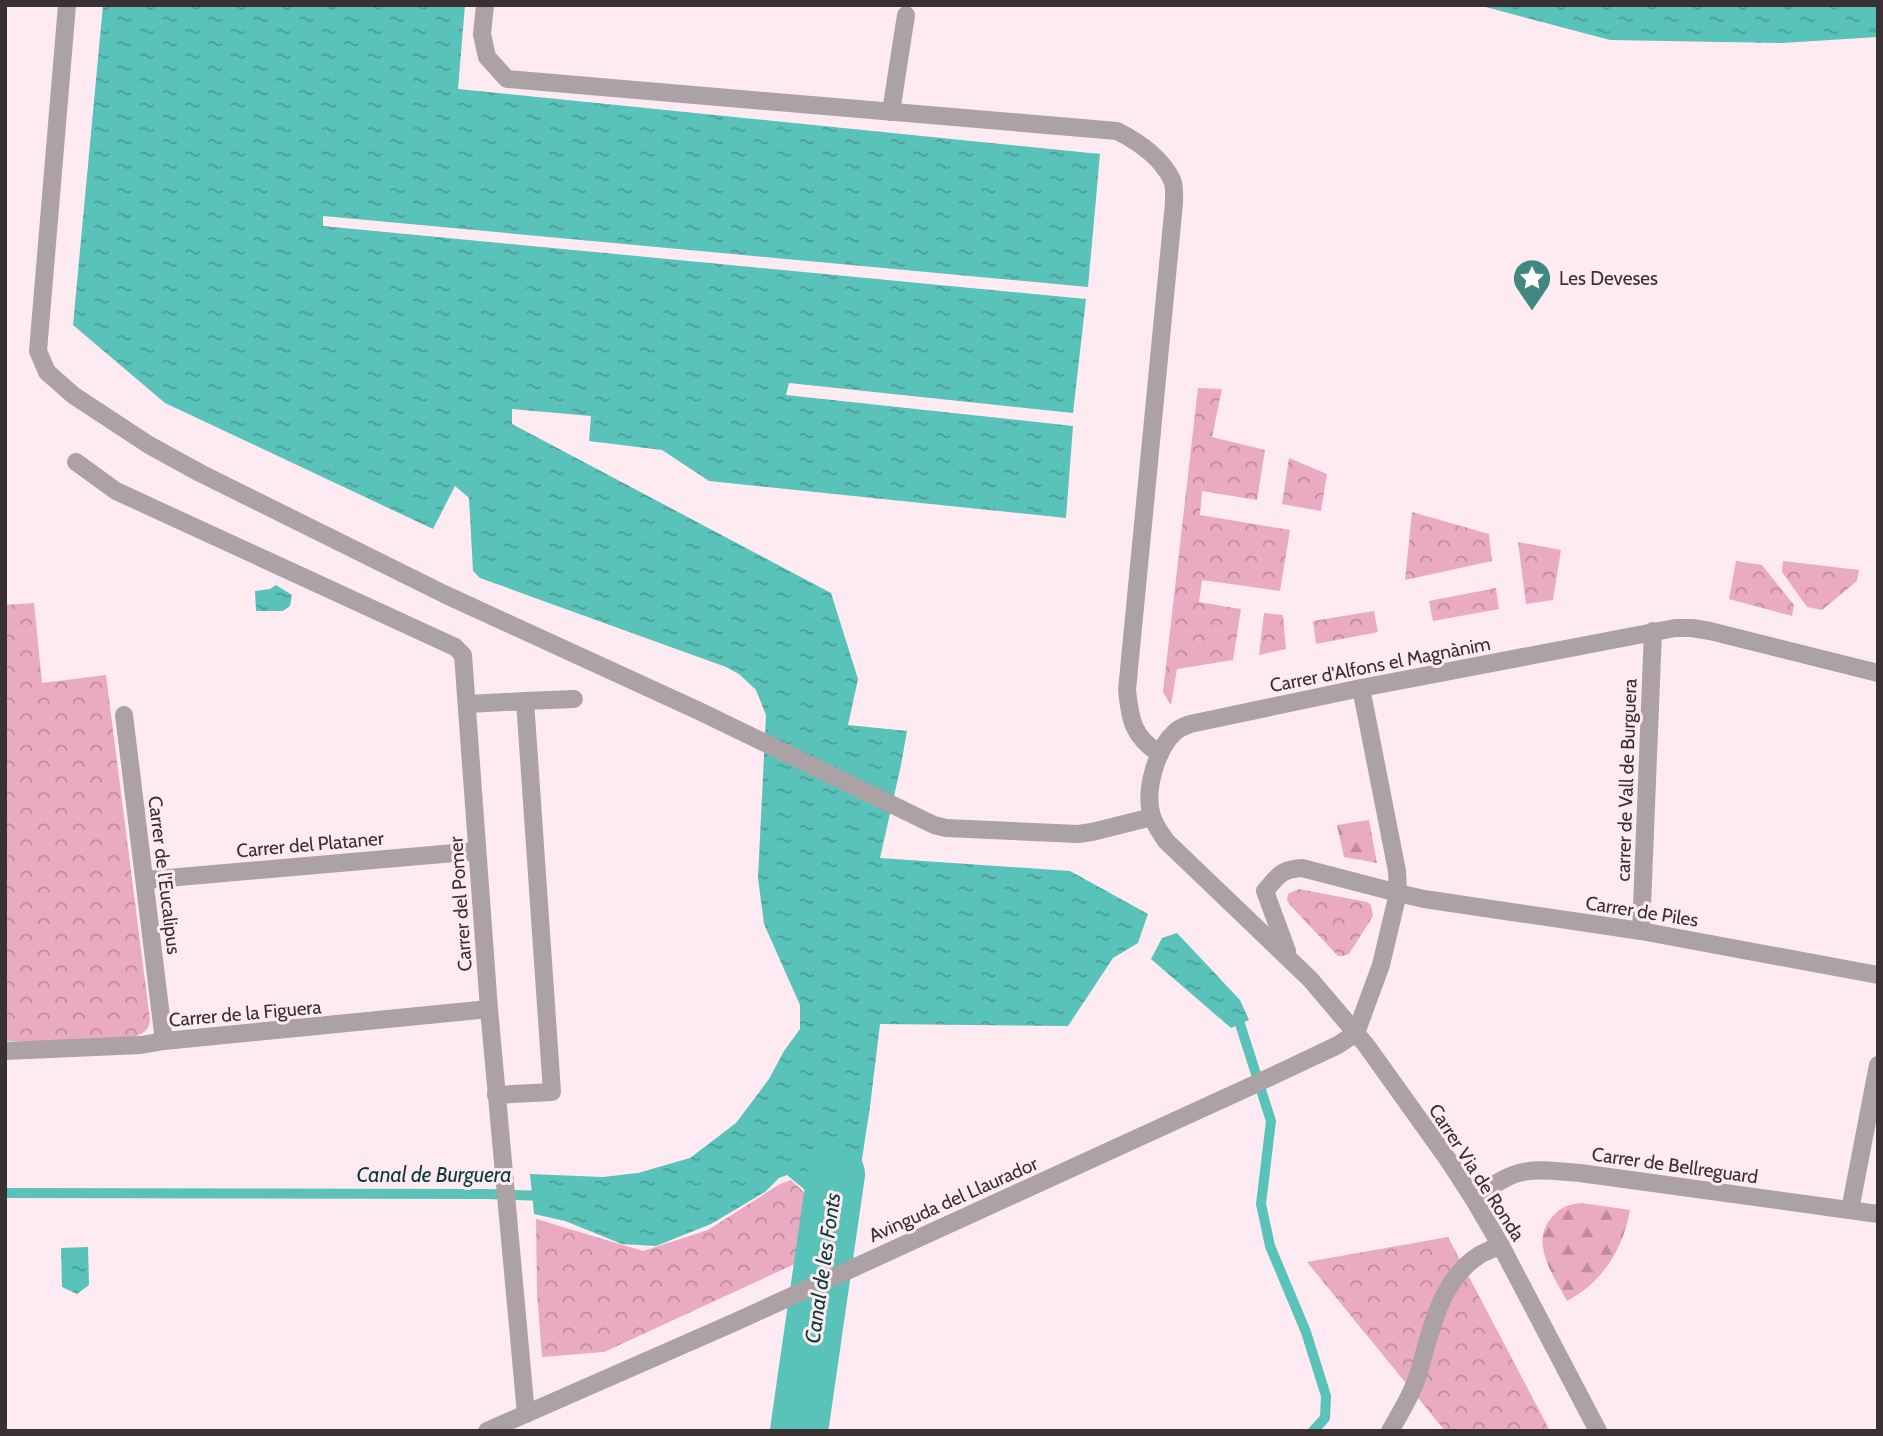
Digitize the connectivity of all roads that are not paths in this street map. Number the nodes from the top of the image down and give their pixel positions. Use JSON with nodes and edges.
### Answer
{"nodes":[{"id":1,"x":66,"y":5,"type":"edge"},
{"id":2,"x":485,"y":5,"type":"edge"},
{"id":3,"x":906,"y":15,"type":"dead end"},
{"id":4,"x":891,"y":112,"type":"junction"},
{"id":5,"x":76,"y":461,"type":"dead end"},
{"id":6,"x":1653,"y":631,"type":"junction"},
{"id":7,"x":1878,"y":673,"type":"edge"},
{"id":8,"x":1362,"y":688,"type":"junction"},
{"id":9,"x":574,"y":699,"type":"dead end"},
{"id":10,"x":525,"y":701,"type":"junction"},
{"id":11,"x":468,"y":704,"type":"junction"},
{"id":12,"x":124,"y":715,"type":"dead end"},
{"id":13,"x":1160,"y":754,"type":"junction"},
{"id":14,"x":1152,"y":817,"type":"junction"},
{"id":15,"x":477,"y":851,"type":"junction"},
{"id":16,"x":145,"y":880,"type":"junction"},
{"id":17,"x":1398,"y":893,"type":"junction"},
{"id":18,"x":1641,"y":931,"type":"junction"},
{"id":19,"x":1289,"y":957,"type":"junction"},
{"id":20,"x":1878,"y":975,"type":"edge"},
{"id":21,"x":489,"y":1009,"type":"junction"},
{"id":22,"x":1356,"y":1033,"type":"junction"},
{"id":23,"x":164,"y":1041,"type":"junction"},
{"id":24,"x":5,"y":1051,"type":"edge"},
{"id":25,"x":1878,"y":1065,"type":"edge"},
{"id":26,"x":496,"y":1095,"type":"junction"},
{"id":27,"x":1473,"y":1198,"type":"junction"},
{"id":28,"x":1850,"y":1210,"type":"junction"},
{"id":29,"x":1878,"y":1214,"type":"edge"},
{"id":30,"x":1501,"y":1246,"type":"junction"},
{"id":31,"x":526,"y":1414,"type":"junction"},
{"id":32,"x":487,"y":1431,"type":"edge"},
{"id":33,"x":1390,"y":1431,"type":"edge"},
{"id":34,"x":1598,"y":1431,"type":"edge"}],
"edges":[{"from":1,"to":14,"type":"street"},
{"from":2,"to":4,"type":"street"},
{"from":3,"to":4,"type":"street"},
{"from":4,"to":13,"type":"street"},
{"from":5,"to":11,"type":"street","name":"Carrer del Pomer"},
{"from":6,"to":7,"type":"street","name":"Carrer d'Alfons el Magnànim"},
{"from":6,"to":8,"type":"street","name":"Carrer d'Alfons el Magnànim"},
{"from":6,"to":18,"type":"street","name":"carrer de Vall de Burguera"},
{"from":8,"to":13,"type":"street","name":"Carrer d'Alfons el Magnànim"},
{"from":8,"to":17,"type":"street"},
{"from":9,"to":10,"type":"street"},
{"from":10,"to":11,"type":"street"},
{"from":10,"to":26,"type":"street"},
{"from":11,"to":15,"type":"street","name":"Carrer del Pomer"},
{"from":12,"to":16,"type":"street","name":"Carrer de l'Eucalipus"},
{"from":13,"to":14,"type":"street","name":"Carrer d'Alfons el Magnànim"},
{"from":14,"to":19,"type":"street"},
{"from":15,"to":16,"type":"street","name":"Carrer del Plataner"},
{"from":15,"to":21,"type":"street","name":"Carrer del Pomer"},
{"from":16,"to":23,"type":"street","name":"Carrer de l'Eucalipus"},
{"from":17,"to":18,"type":"street","name":"Carrer de Piles"},
{"from":17,"to":19,"type":"street","name":"Carrer de Piles"},
{"from":17,"to":22,"type":"street"},
{"from":18,"to":20,"type":"street","name":"Carrer de Piles"},
{"from":19,"to":22,"type":"street","name":"Carrer Via de Ronda"},
{"from":21,"to":23,"type":"street","name":"Carrer de la Figuera"},
{"from":21,"to":26,"type":"street","name":"Carrer del Pomer"},
{"from":22,"to":27,"type":"street","name":"Carrer Via de Ronda"},
{"from":22,"to":31,"type":"street","name":"Avinguda del Llaurador"},
{"from":23,"to":24,"type":"street","name":"Carrer de la Figuera"},
{"from":25,"to":28,"type":"street"},
{"from":26,"to":31,"type":"street","name":"Carrer del Pomer"},
{"from":27,"to":28,"type":"street","name":"Carrer de Bellreguard"},
{"from":27,"to":30,"type":"street","name":"Carrer Via de Ronda"},
{"from":28,"to":29,"type":"street","name":"Carrer de Bellreguard"},
{"from":30,"to":33,"type":"street"},
{"from":30,"to":34,"type":"street","name":"Carrer Via de Ronda"},
{"from":31,"to":32,"type":"street","name":"Avinguda del Llaurador"}]}
